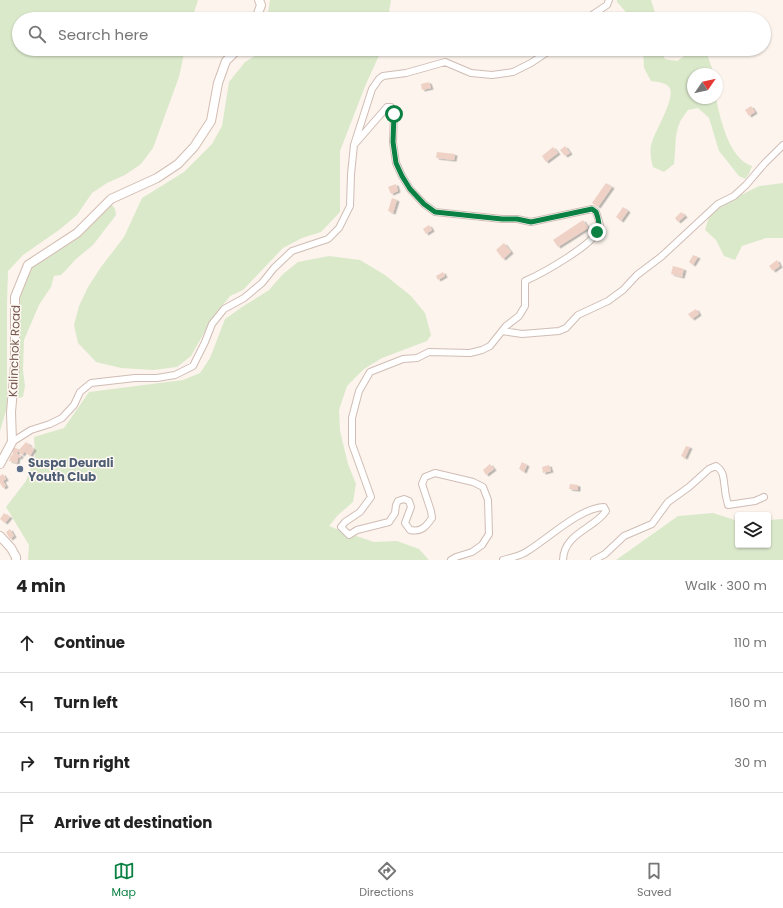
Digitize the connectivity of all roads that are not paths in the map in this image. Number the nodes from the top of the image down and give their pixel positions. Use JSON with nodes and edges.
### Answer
{"nodes":[{"id":1,"x":259,"y":0,"type":"edge"},
{"id":2,"x":609,"y":0,"type":"edge"},
{"id":3,"x":258,"y":12,"type":"edge"},
{"id":4,"x":596,"y":12,"type":"edge"},
{"id":5,"x":231,"y":56,"type":"edge"},
{"id":6,"x":542,"y":56,"type":"edge"},
{"id":7,"x":354,"y":145,"type":"junction"},
{"id":8,"x":783,"y":145,"type":"edge"},
{"id":9,"x":502,"y":331,"type":"junction"},
{"id":10,"x":12,"y":442,"type":"junction"},
{"id":11,"x":0,"y":464,"type":"edge"},
{"id":12,"x":764,"y":498,"type":"dead end"},
{"id":13,"x":0,"y":536,"type":"edge"},
{"id":14,"x":16,"y":560,"type":"edge"},
{"id":15,"x":451,"y":560,"type":"edge"},
{"id":16,"x":503,"y":560,"type":"edge"},
{"id":17,"x":564,"y":560,"type":"edge"},
{"id":18,"x":594,"y":560,"type":"edge"}],
"edges":[{"from":1,"to":3,"type":"street"},
{"from":2,"to":4,"type":"street"},
{"from":5,"to":10,"type":"street","name":"Kalinchok Road"},
{"from":6,"to":7,"type":"street"},
{"from":7,"to":9,"type":"street"},
{"from":7,"to":10,"type":"street"},
{"from":8,"to":9,"type":"street"},
{"from":9,"to":15,"type":"street"},
{"from":10,"to":11,"type":"street"},
{"from":12,"to":18,"type":"street"},
{"from":13,"to":14,"type":"street"},
{"from":16,"to":17,"type":"street"}]}
